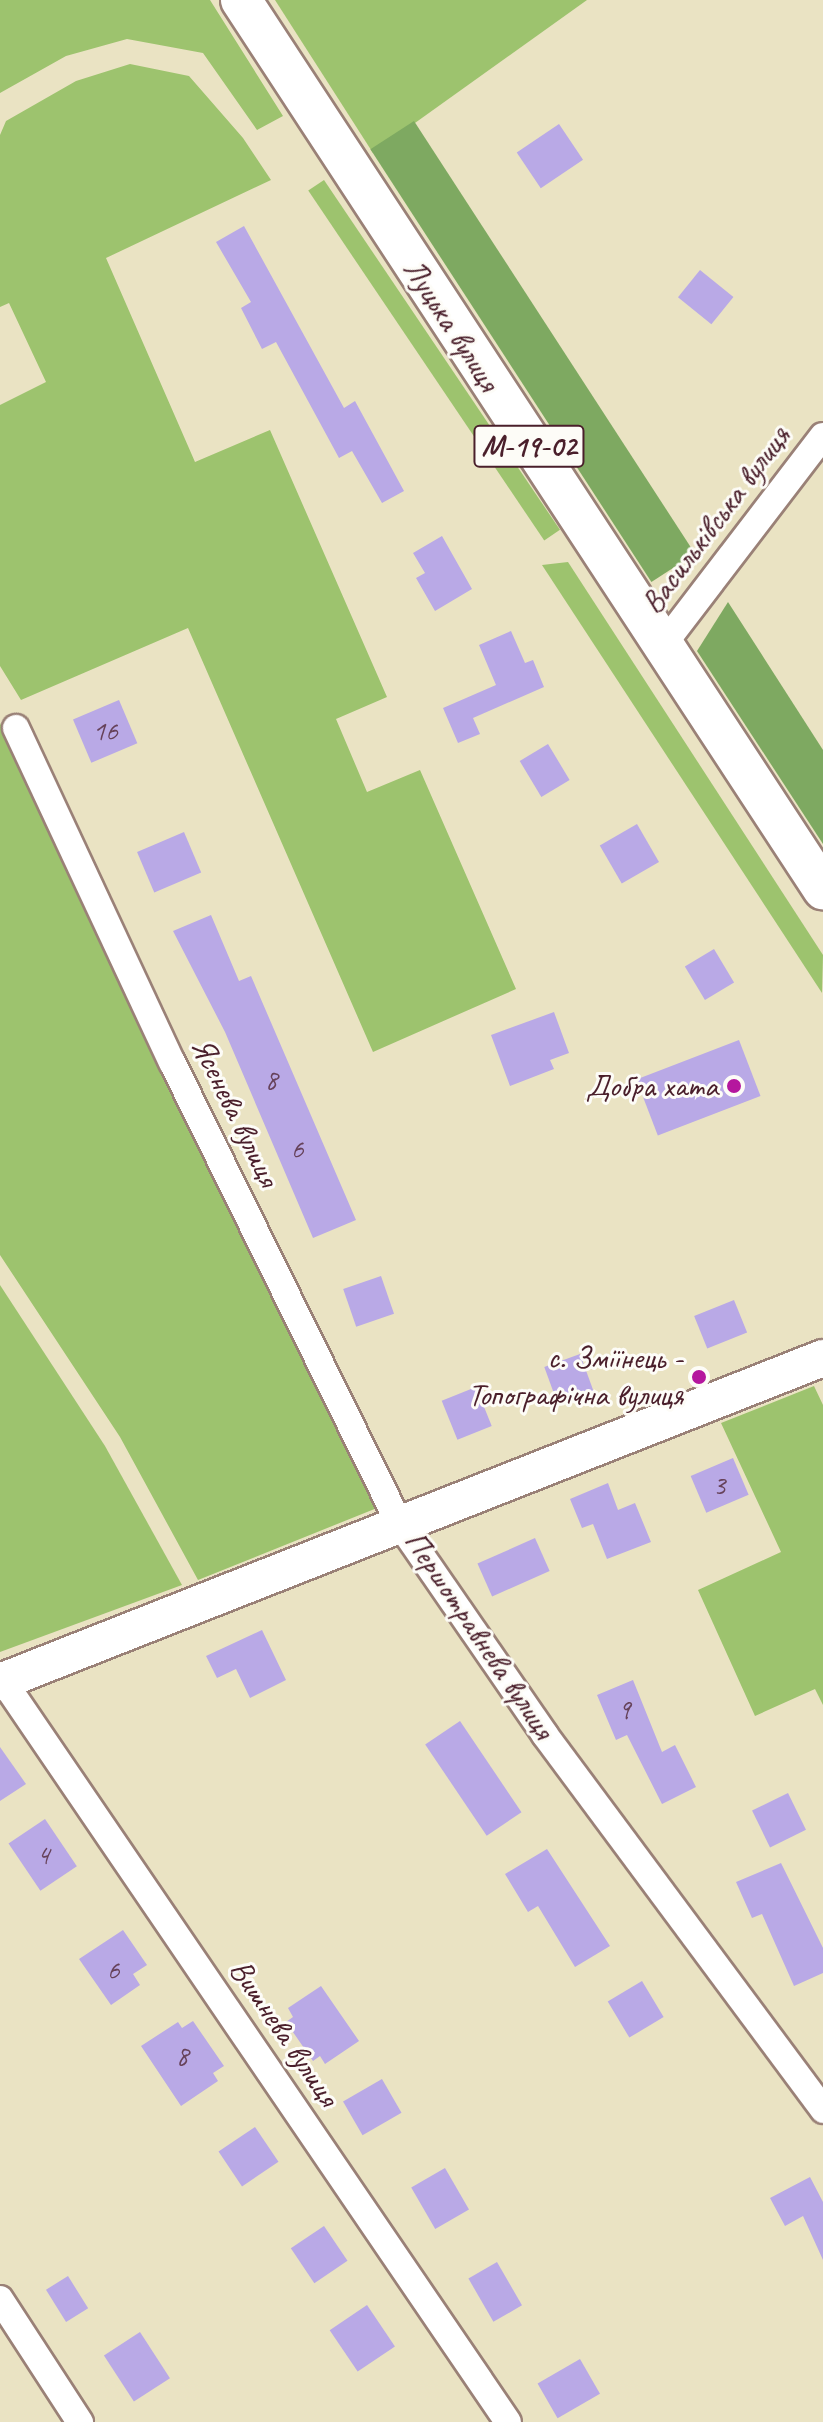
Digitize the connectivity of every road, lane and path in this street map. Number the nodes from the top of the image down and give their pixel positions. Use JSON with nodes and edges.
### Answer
{"nodes":[{"id":1,"x":241,"y":0,"type":"edge"},
{"id":2,"x":823,"y":436,"type":"edge"},
{"id":3,"x":663,"y":645,"type":"junction"},
{"id":4,"x":16,"y":728,"type":"dead end"},
{"id":5,"x":823,"y":889,"type":"edge"},
{"id":6,"x":823,"y":1358,"type":"edge"},
{"id":7,"x":399,"y":1523,"type":"junction"},
{"id":8,"x":2,"y":1682,"type":"edge"},
{"id":9,"x":823,"y":2110,"type":"edge"},
{"id":10,"x":0,"y":2299,"type":"edge"},
{"id":11,"x":80,"y":2422,"type":"edge"},
{"id":12,"x":508,"y":2422,"type":"edge"}],
"edges":[{"from":1,"to":3,"type":"main road","name":"Луцька вулиця","number":"М-19-02"},
{"from":2,"to":3,"type":"street","name":"Васильківська вулиця"},
{"from":3,"to":5,"type":"main road","name":"Луцька вулиця","number":"М-19-02"},
{"from":4,"to":7,"type":"street","name":"Ясенева вулиця"},
{"from":6,"to":7,"type":"street","name":"Першотравнева вулиця"},
{"from":7,"to":8,"type":"street"},
{"from":7,"to":9,"type":"street","name":"Першотравнева вулиця"},
{"from":8,"to":12,"type":"street","name":"Вишнева вулиця"},
{"from":10,"to":11,"type":"street"}]}
